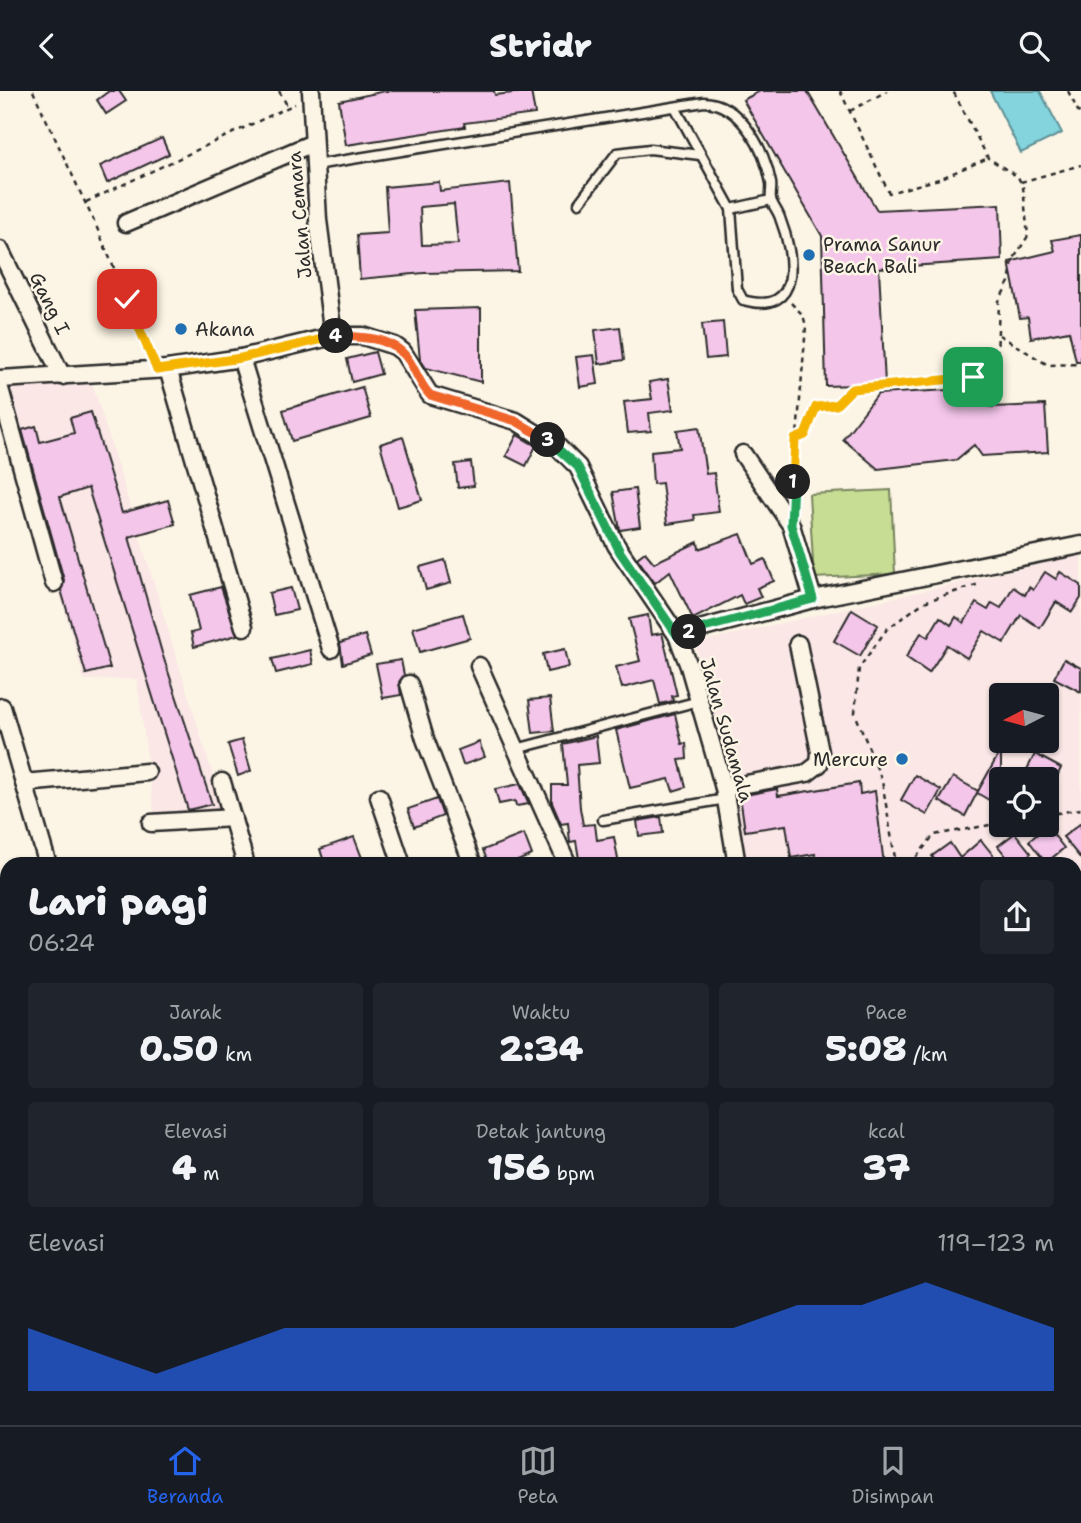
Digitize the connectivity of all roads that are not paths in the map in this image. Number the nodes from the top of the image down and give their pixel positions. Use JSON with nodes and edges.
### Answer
{"nodes":[{"id":1,"x":312,"y":94,"type":"edge"},
{"id":2,"x":675,"y":107,"type":"junction"},
{"id":3,"x":313,"y":143,"type":"junction"},
{"id":4,"x":700,"y":155,"type":"junction"},
{"id":5,"x":315,"y":165,"type":"junction"},
{"id":6,"x":771,"y":199,"type":"junction"},
{"id":7,"x":579,"y":203,"type":"dead end"},
{"id":8,"x":731,"y":209,"type":"junction"},
{"id":9,"x":126,"y":223,"type":"dead end"},
{"id":10,"x":0,"y":250,"type":"edge"},
{"id":11,"x":333,"y":336,"type":"junction"},
{"id":12,"x":241,"y":358,"type":"junction"},
{"id":13,"x":163,"y":369,"type":"junction"},
{"id":14,"x":62,"y":376,"type":"junction"},
{"id":15,"x":0,"y":379,"type":"edge"},
{"id":16,"x":0,"y":389,"type":"edge"},
{"id":17,"x":743,"y":454,"type":"dead end"},
{"id":18,"x":1081,"y":545,"type":"edge"},
{"id":19,"x":54,"y":583,"type":"dead end"},
{"id":20,"x":813,"y":599,"type":"junction"},
{"id":21,"x":244,"y":627,"type":"dead end"},
{"id":22,"x":677,"y":635,"type":"junction"},
{"id":23,"x":798,"y":644,"type":"dead end"},
{"id":24,"x":331,"y":649,"type":"dead end"},
{"id":25,"x":479,"y":666,"type":"dead end"},
{"id":26,"x":409,"y":684,"type":"dead end"},
{"id":27,"x":699,"y":701,"type":"junction"},
{"id":28,"x":2,"y":707,"type":"dead end"},
{"id":29,"x":516,"y":749,"type":"junction"},
{"id":30,"x":147,"y":772,"type":"dead end"},
{"id":31,"x":222,"y":782,"type":"dead end"},
{"id":32,"x":24,"y":783,"type":"junction"},
{"id":33,"x":725,"y":793,"type":"junction"},
{"id":34,"x":379,"y":797,"type":"dead end"},
{"id":35,"x":233,"y":818,"type":"junction"},
{"id":36,"x":603,"y":820,"type":"dead end"},
{"id":37,"x":151,"y":823,"type":"dead end"},
{"id":38,"x":46,"y":857,"type":"edge"},
{"id":39,"x":244,"y":857,"type":"edge"},
{"id":40,"x":399,"y":857,"type":"edge"},
{"id":41,"x":470,"y":857,"type":"edge"},
{"id":42,"x":564,"y":857,"type":"edge"},
{"id":43,"x":736,"y":857,"type":"edge"}],
"edges":[{"from":1,"to":3,"type":"street","name":"Jalan Cemara"},
{"from":2,"to":4,"type":"lane"},
{"from":2,"to":5,"type":"lane"},
{"from":2,"to":6,"type":"lane"},
{"from":3,"to":5,"type":"street","name":"Jalan Cemara"},
{"from":3,"to":9,"type":"street"},
{"from":4,"to":7,"type":"lane"},
{"from":4,"to":8,"type":"lane"},
{"from":5,"to":11,"type":"street","name":"Jalan Cemara"},
{"from":6,"to":8,"type":"lane"},
{"from":6,"to":8,"type":"lane"},
{"from":10,"to":14,"type":"street","name":"Gang I"},
{"from":11,"to":12,"type":"street","name":"Jalan Sudamala"},
{"from":11,"to":22,"type":"street","name":"Jalan Sudamala"},
{"from":12,"to":13,"type":"street","name":"Jalan Sudamala"},
{"from":12,"to":24,"type":"street"},
{"from":13,"to":14,"type":"street","name":"Jalan Sudamala"},
{"from":13,"to":21,"type":"street"},
{"from":14,"to":15,"type":"street","name":"Jalan Sudamala"},
{"from":16,"to":19,"type":"street"},
{"from":17,"to":20,"type":"street"},
{"from":18,"to":20,"type":"street"},
{"from":20,"to":22,"type":"street"},
{"from":22,"to":27,"type":"street","name":"Jalan Sudamala"},
{"from":23,"to":33,"type":"street"},
{"from":25,"to":29,"type":"street"},
{"from":26,"to":41,"type":"street"},
{"from":27,"to":29,"type":"lane"},
{"from":27,"to":33,"type":"street","name":"Jalan Sudamala"},
{"from":28,"to":32,"type":"street"},
{"from":29,"to":42,"type":"street"},
{"from":30,"to":32,"type":"street"},
{"from":31,"to":35,"type":"street"},
{"from":32,"to":38,"type":"street"},
{"from":33,"to":36,"type":"lane"},
{"from":33,"to":43,"type":"street","name":"Jalan Sudamala"},
{"from":34,"to":40,"type":"street"},
{"from":35,"to":37,"type":"street"},
{"from":35,"to":39,"type":"street"}]}
